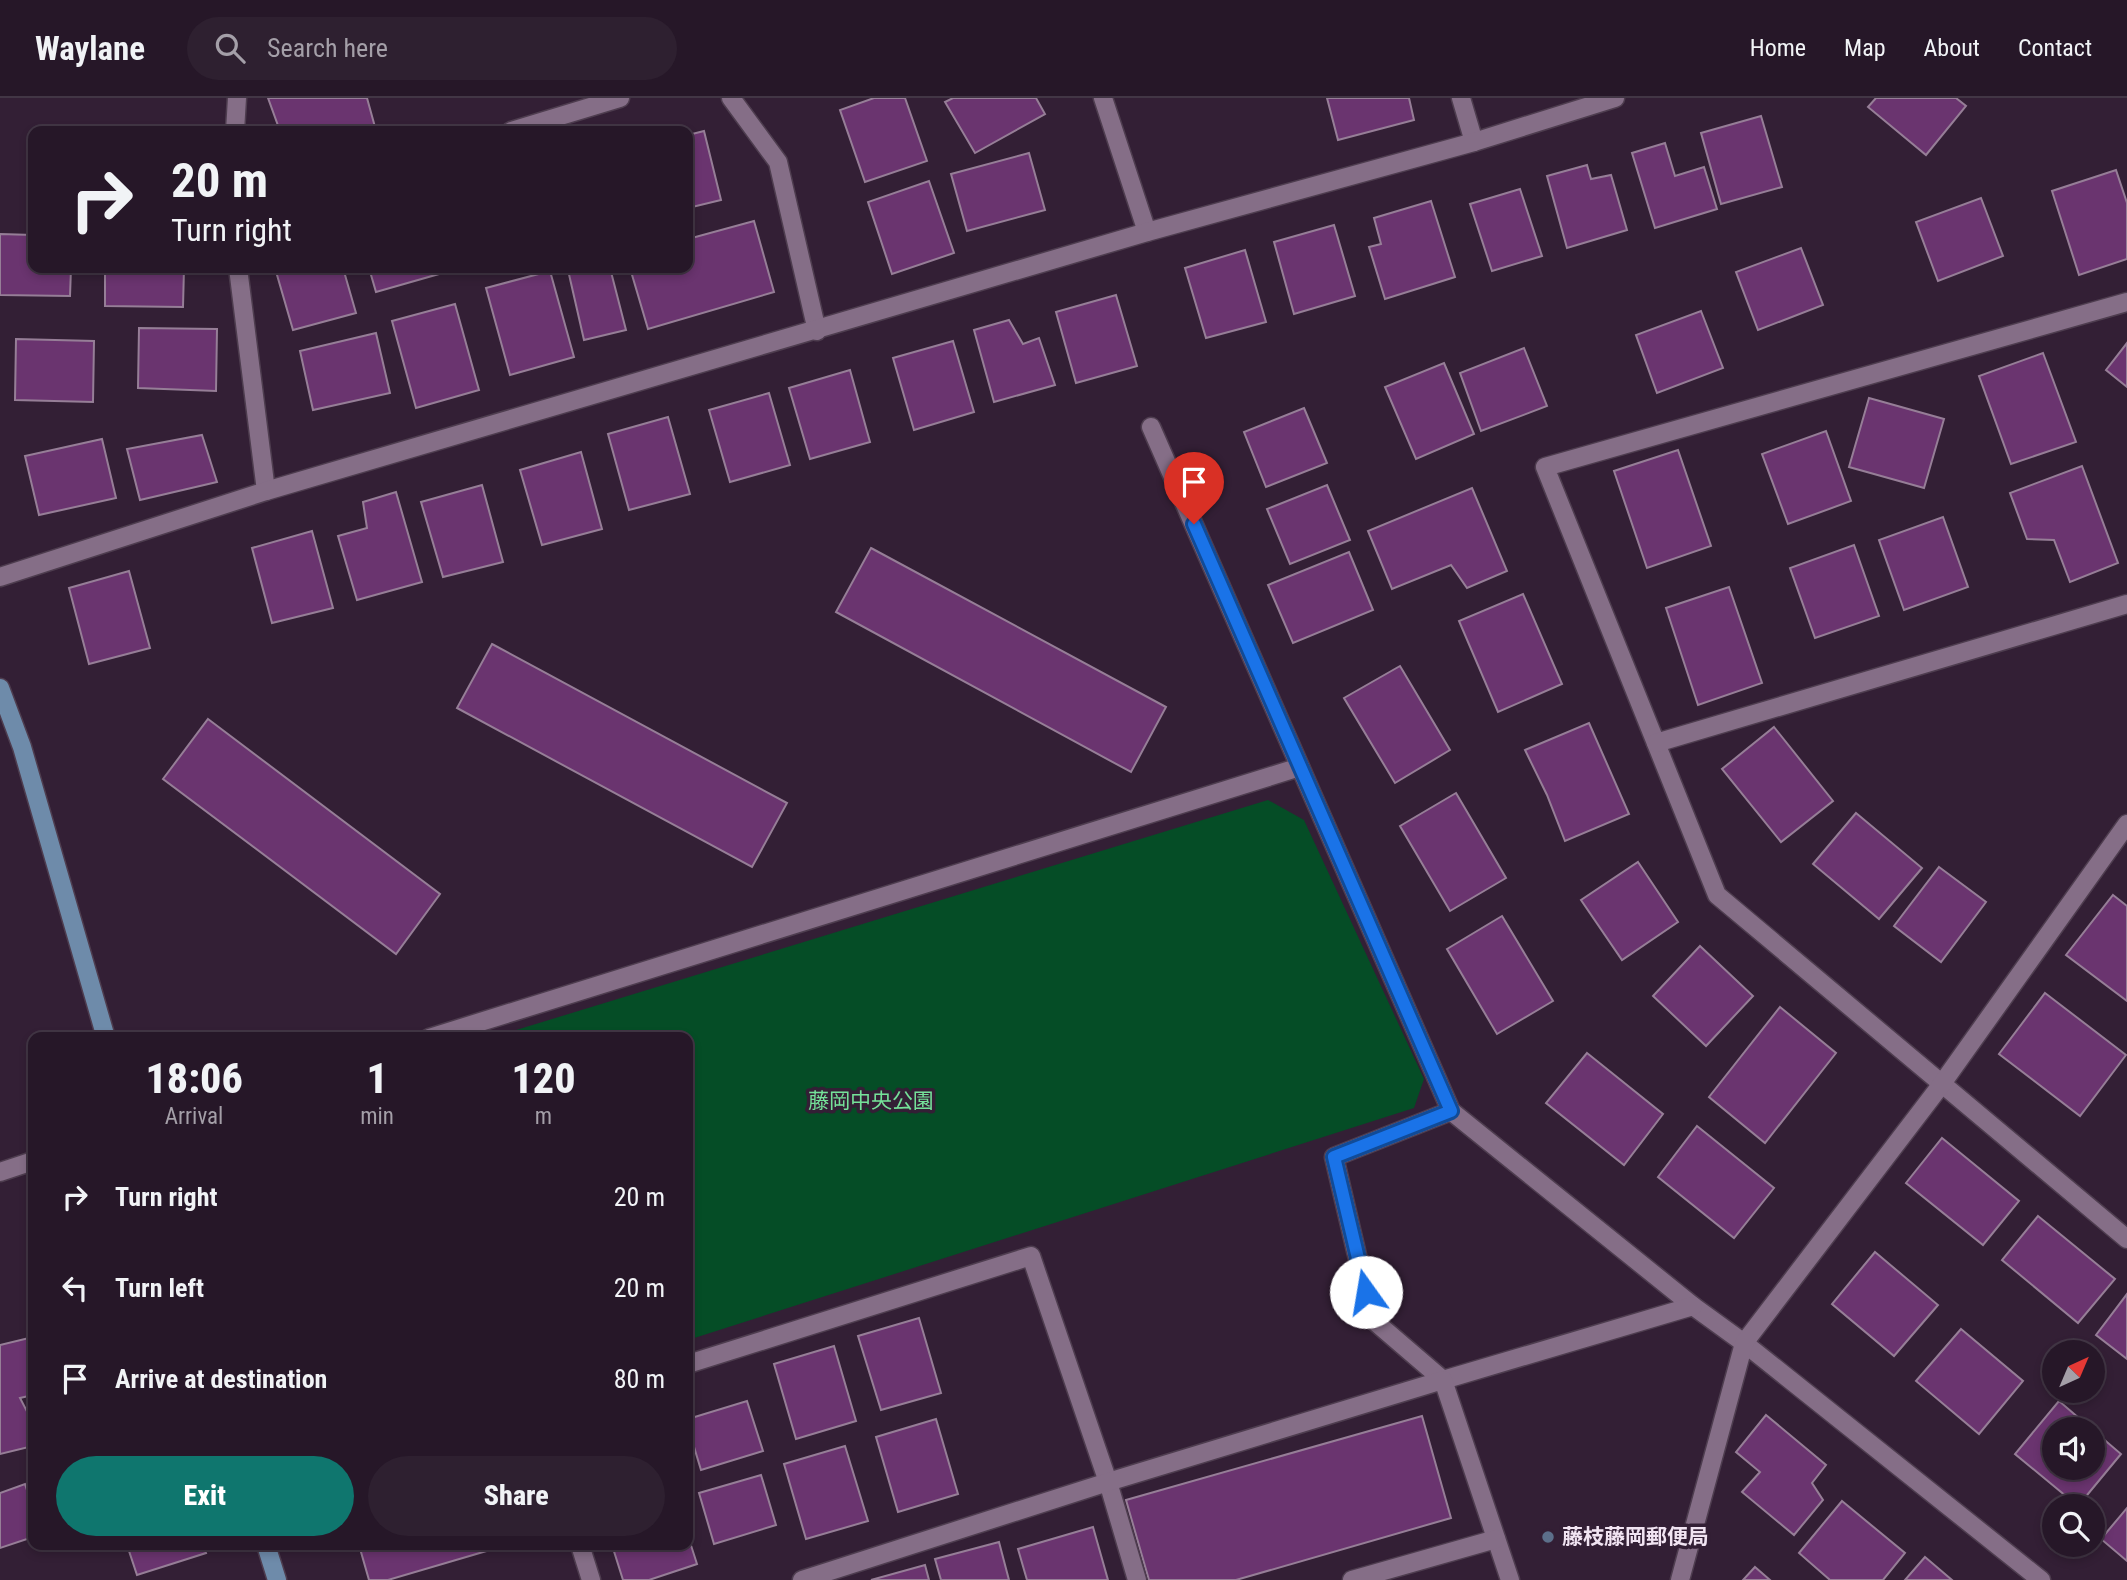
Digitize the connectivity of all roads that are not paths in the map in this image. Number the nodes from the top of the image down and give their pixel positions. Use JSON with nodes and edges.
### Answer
{"nodes":[{"id":1,"x":237,"y":98,"type":"edge"},
{"id":2,"x":620,"y":98,"type":"edge"},
{"id":3,"x":731,"y":98,"type":"edge"},
{"id":4,"x":1103,"y":98,"type":"edge"},
{"id":5,"x":1461,"y":98,"type":"edge"},
{"id":6,"x":1615,"y":98,"type":"edge"},
{"id":7,"x":235,"y":126,"type":"edge"},
{"id":8,"x":528,"y":126,"type":"edge"},
{"id":9,"x":1474,"y":142,"type":"junction"},
{"id":10,"x":1147,"y":232,"type":"junction"},
{"id":11,"x":239,"y":273,"type":"edge"},
{"id":12,"x":2127,"y":302,"type":"edge"},
{"id":13,"x":817,"y":331,"type":"junction"},
{"id":14,"x":1152,"y":427,"type":"dead end"},
{"id":15,"x":265,"y":491,"type":"junction"},
{"id":16,"x":0,"y":577,"type":"edge"},
{"id":17,"x":2127,"y":604,"type":"edge"},
{"id":18,"x":0,"y":688,"type":"edge"},
{"id":19,"x":1656,"y":743,"type":"junction"},
{"id":20,"x":1300,"y":767,"type":"junction"},
{"id":21,"x":2127,"y":824,"type":"edge"},
{"id":22,"x":2121,"y":847,"type":"edge"},
{"id":23,"x":104,"y":1032,"type":"edge"},
{"id":24,"x":448,"y":1032,"type":"edge"},
{"id":25,"x":1941,"y":1085,"type":"junction"},
{"id":26,"x":1451,"y":1111,"type":"junction"},
{"id":27,"x":28,"y":1163,"type":"edge"},
{"id":28,"x":0,"y":1172,"type":"edge"},
{"id":29,"x":2127,"y":1239,"type":"edge"},
{"id":30,"x":1693,"y":1306,"type":"junction"},
{"id":31,"x":1744,"y":1343,"type":"junction"},
{"id":32,"x":693,"y":1362,"type":"edge"},
{"id":33,"x":1443,"y":1380,"type":"junction"},
{"id":34,"x":1108,"y":1482,"type":"junction"},
{"id":35,"x":1496,"y":1539,"type":"junction"},
{"id":36,"x":268,"y":1550,"type":"edge"},
{"id":37,"x":582,"y":1550,"type":"edge"},
{"id":38,"x":277,"y":1580,"type":"edge"},
{"id":39,"x":591,"y":1580,"type":"edge"},
{"id":40,"x":802,"y":1580,"type":"edge"},
{"id":41,"x":1137,"y":1580,"type":"edge"},
{"id":42,"x":1352,"y":1580,"type":"edge"},
{"id":43,"x":1510,"y":1580,"type":"edge"},
{"id":44,"x":1680,"y":1580,"type":"edge"},
{"id":45,"x":2041,"y":1580,"type":"edge"}],
"edges":[{"from":1,"to":7,"type":"street"},
{"from":2,"to":8,"type":"street"},
{"from":3,"to":13,"type":"street"},
{"from":4,"to":10,"type":"street"},
{"from":5,"to":9,"type":"street"},
{"from":6,"to":9,"type":"street"},
{"from":9,"to":10,"type":"street"},
{"from":10,"to":13,"type":"street"},
{"from":11,"to":15,"type":"street"},
{"from":12,"to":19,"type":"street"},
{"from":13,"to":15,"type":"street"},
{"from":14,"to":20,"type":"street"},
{"from":15,"to":16,"type":"street"},
{"from":17,"to":19,"type":"street"},
{"from":18,"to":23,"type":"street"},
{"from":19,"to":25,"type":"street"},
{"from":20,"to":24,"type":"street"},
{"from":20,"to":26,"type":"street"},
{"from":21,"to":22,"type":"street"},
{"from":22,"to":25,"type":"street"},
{"from":25,"to":29,"type":"street"},
{"from":25,"to":31,"type":"street"},
{"from":26,"to":30,"type":"street"},
{"from":26,"to":33,"type":"street"},
{"from":27,"to":28,"type":"street"},
{"from":30,"to":31,"type":"street"},
{"from":30,"to":33,"type":"street"},
{"from":31,"to":44,"type":"street"},
{"from":31,"to":45,"type":"street"},
{"from":32,"to":34,"type":"street"},
{"from":33,"to":34,"type":"street"},
{"from":33,"to":35,"type":"street"},
{"from":34,"to":40,"type":"street"},
{"from":34,"to":41,"type":"street"},
{"from":35,"to":42,"type":"street"},
{"from":35,"to":43,"type":"street"},
{"from":36,"to":38,"type":"street"},
{"from":37,"to":39,"type":"street"}]}
